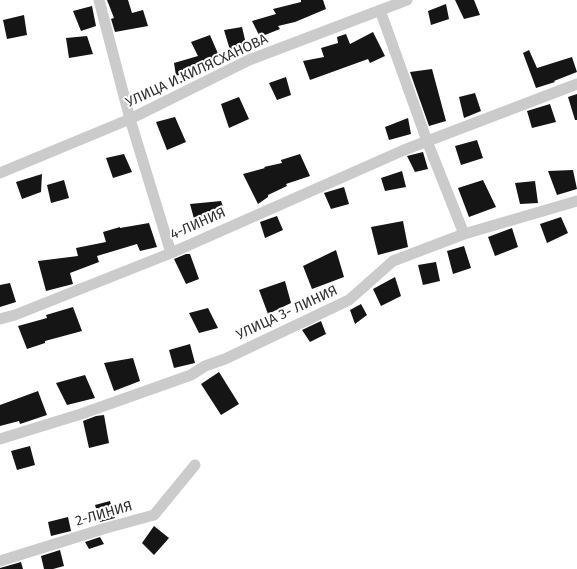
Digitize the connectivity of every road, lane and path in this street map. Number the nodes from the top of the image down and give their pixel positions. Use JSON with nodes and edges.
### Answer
{"nodes":[{"id":1,"x":98,"y":0,"type":"edge"},
{"id":2,"x":407,"y":0,"type":"edge"},
{"id":3,"x":380,"y":10,"type":"junction"},
{"id":4,"x":577,"y":84,"type":"edge"},
{"id":5,"x":130,"y":119,"type":"junction"},
{"id":6,"x":427,"y":141,"type":"junction"},
{"id":7,"x":0,"y":173,"type":"edge"},
{"id":8,"x":577,"y":202,"type":"edge"},
{"id":9,"x":464,"y":234,"type":"junction"},
{"id":10,"x":170,"y":253,"type":"junction"},
{"id":11,"x":0,"y":319,"type":"edge"},
{"id":12,"x":0,"y":439,"type":"edge"},
{"id":13,"x":195,"y":465,"type":"dead end"},
{"id":14,"x":0,"y":561,"type":"edge"}],
"edges":[{"from":1,"to":5,"type":"street"},
{"from":2,"to":3,"type":"street","name":"УЛИЦА И.КИЛЯСХАНОВА"},
{"from":3,"to":5,"type":"street","name":"УЛИЦА И.КИЛЯСХАНОВА"},
{"from":3,"to":6,"type":"street"},
{"from":4,"to":6,"type":"street","name":"4-ЛИНИЯ"},
{"from":5,"to":7,"type":"street","name":"УЛИЦА И.КИЛЯСХАНОВА"},
{"from":5,"to":10,"type":"street"},
{"from":6,"to":9,"type":"street"},
{"from":6,"to":10,"type":"street","name":"4-ЛИНИЯ"},
{"from":8,"to":9,"type":"street","name":"УЛИЦА 3- ЛИНИЯ"},
{"from":9,"to":12,"type":"street","name":"УЛИЦА 3- ЛИНИЯ"},
{"from":10,"to":11,"type":"street","name":"4-ЛИНИЯ"},
{"from":13,"to":14,"type":"street","name":"2-ЛИНИЯ"}]}
